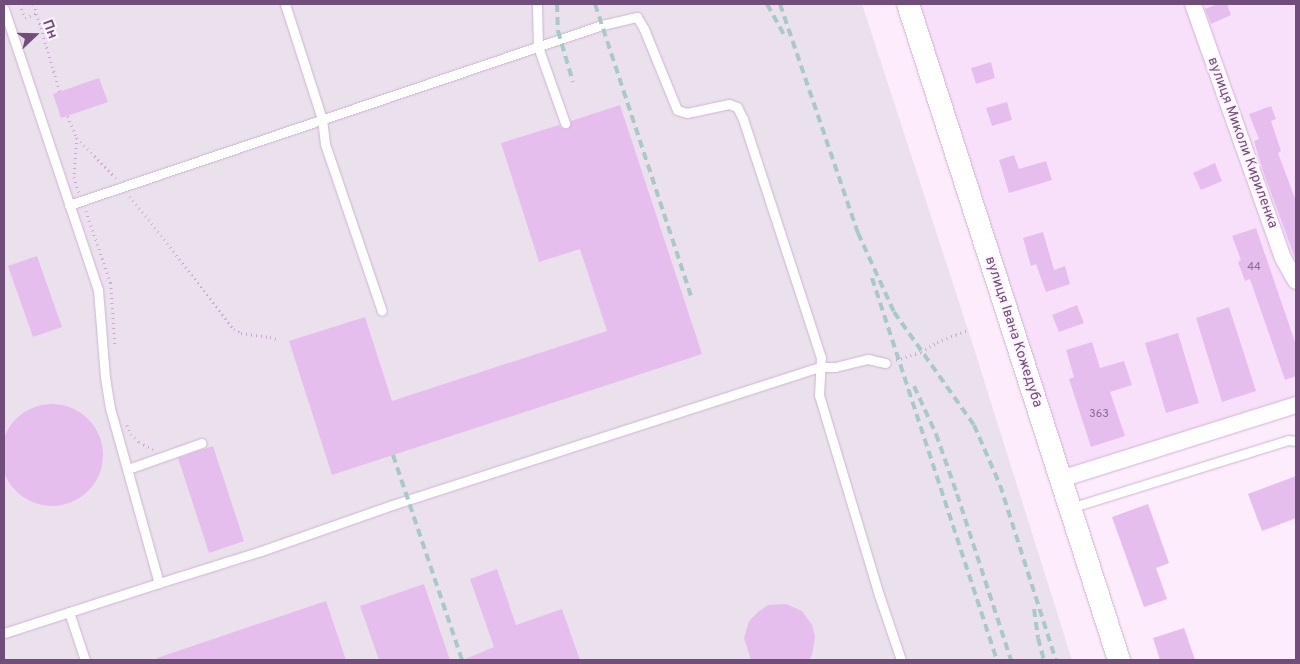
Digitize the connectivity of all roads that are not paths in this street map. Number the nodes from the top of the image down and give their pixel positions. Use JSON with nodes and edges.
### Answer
{"nodes":[{"id":1,"x":285,"y":4,"type":"edge"},
{"id":2,"x":537,"y":4,"type":"edge"},
{"id":3,"x":908,"y":4,"type":"edge"},
{"id":4,"x":1193,"y":4,"type":"edge"},
{"id":5,"x":4,"y":9,"type":"edge"},
{"id":6,"x":538,"y":47,"type":"junction"},
{"id":7,"x":322,"y":119,"type":"junction"},
{"id":8,"x":564,"y":123,"type":"dead end"},
{"id":9,"x":69,"y":205,"type":"junction"},
{"id":10,"x":1296,"y":280,"type":"edge"},
{"id":11,"x":382,"y":311,"type":"dead end"},
{"id":12,"x":886,"y":363,"type":"road end"},
{"id":13,"x":820,"y":367,"type":"junction"},
{"id":14,"x":1296,"y":405,"type":"edge"},
{"id":15,"x":1296,"y":441,"type":"edge"},
{"id":16,"x":202,"y":443,"type":"dead end"},
{"id":17,"x":128,"y":469,"type":"junction"},
{"id":18,"x":1061,"y":479,"type":"junction"},
{"id":19,"x":1070,"y":508,"type":"junction"},
{"id":20,"x":159,"y":583,"type":"junction"},
{"id":21,"x":69,"y":612,"type":"junction"},
{"id":22,"x":4,"y":632,"type":"edge"},
{"id":23,"x":85,"y":660,"type":"edge"},
{"id":24,"x":901,"y":660,"type":"edge"},
{"id":25,"x":1119,"y":660,"type":"edge"}],
"edges":[{"from":1,"to":7,"type":"lane"},
{"from":2,"to":6,"type":"lane"},
{"from":3,"to":18,"type":"street","name":"вулиця Івана Кожедуба"},
{"from":4,"to":10,"type":"street","name":"вулиця Миколи Кириленка"},
{"from":5,"to":9,"type":"lane"},
{"from":6,"to":7,"type":"lane"},
{"from":6,"to":8,"type":"lane"},
{"from":6,"to":13,"type":"lane"},
{"from":7,"to":9,"type":"lane"},
{"from":7,"to":11,"type":"lane"},
{"from":9,"to":17,"type":"lane"},
{"from":12,"to":13,"type":"lane"},
{"from":13,"to":20,"type":"lane"},
{"from":13,"to":24,"type":"lane"},
{"from":14,"to":18,"type":"street"},
{"from":15,"to":19,"type":"lane"},
{"from":16,"to":17,"type":"lane"},
{"from":17,"to":20,"type":"lane"},
{"from":18,"to":19,"type":"street","name":"вулиця Івана Кожедуба"},
{"from":19,"to":25,"type":"street","name":"вулиця Івана Кожедуба"},
{"from":20,"to":21,"type":"lane"},
{"from":21,"to":22,"type":"lane"},
{"from":21,"to":23,"type":"lane"}]}
